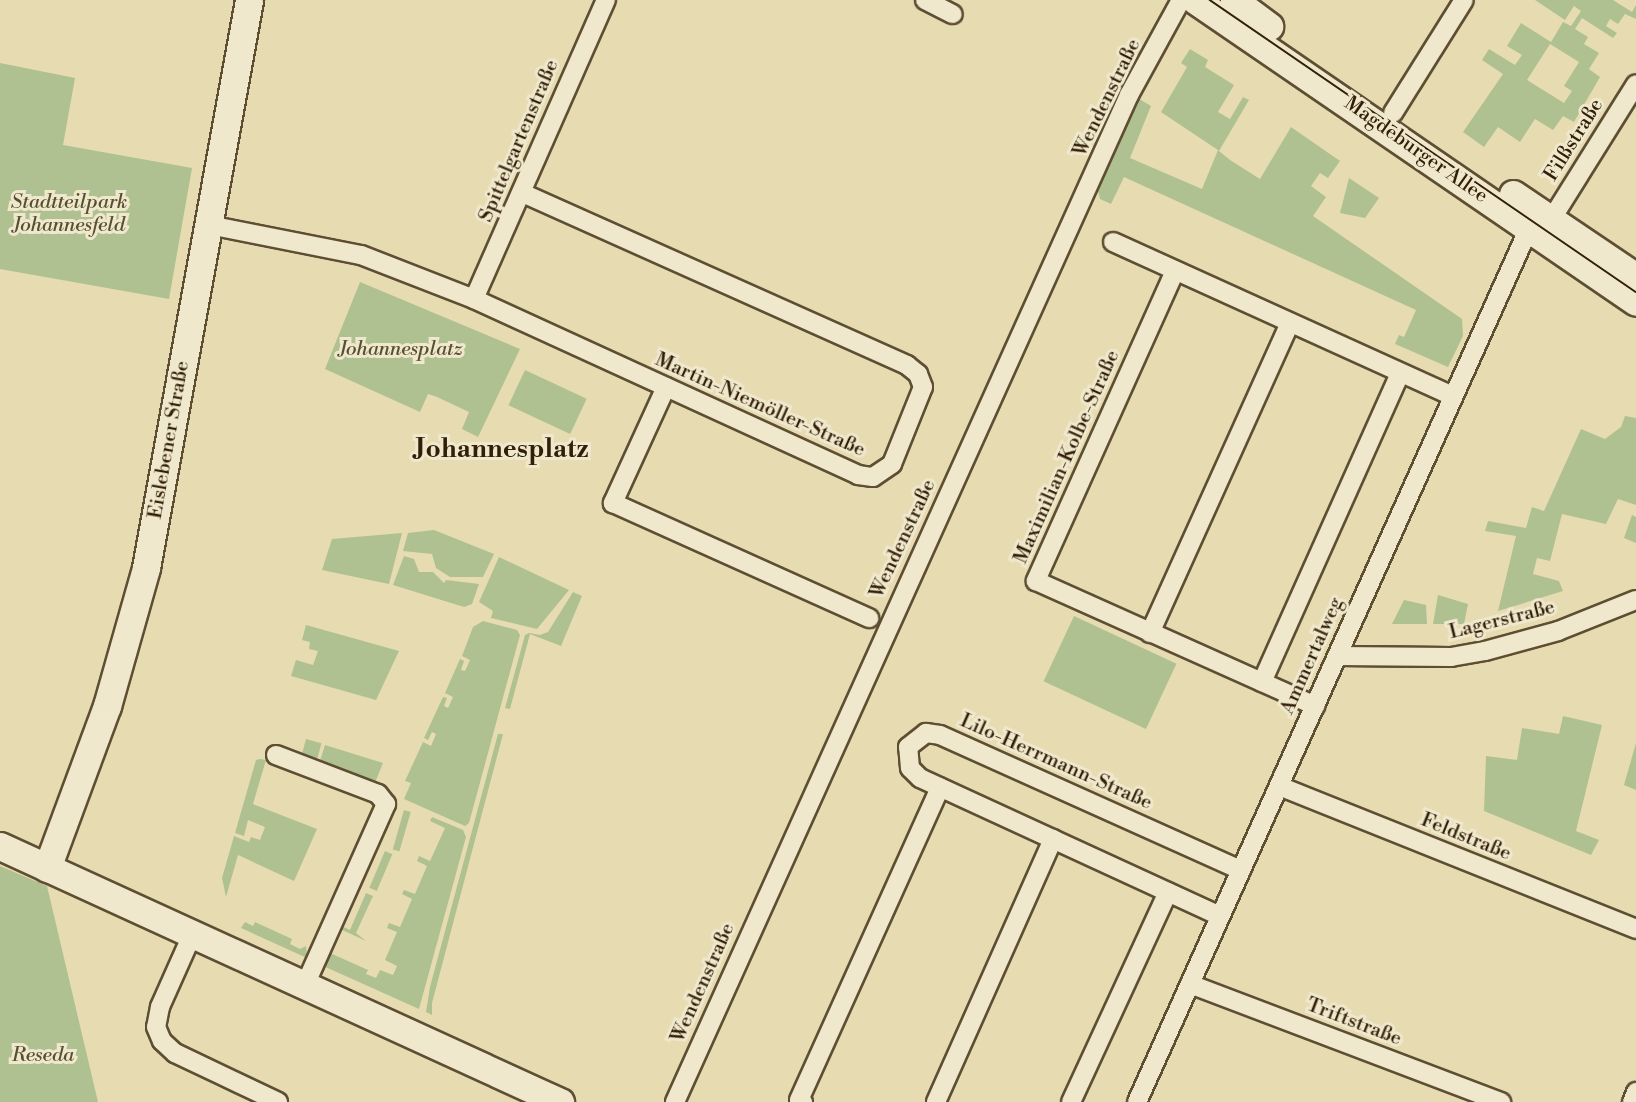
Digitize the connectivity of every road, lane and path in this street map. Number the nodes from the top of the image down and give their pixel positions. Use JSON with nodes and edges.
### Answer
{"nodes":[{"id":1,"x":249,"y":0,"type":"edge"},
{"id":2,"x":606,"y":0,"type":"edge"},
{"id":3,"x":925,"y":0,"type":"edge"},
{"id":4,"x":1181,"y":0,"type":"edge"},
{"id":5,"x":1195,"y":0,"type":"edge"},
{"id":6,"x":1234,"y":0,"type":"edge"},
{"id":7,"x":1464,"y":0,"type":"edge"},
{"id":8,"x":953,"y":14,"type":"dead end"},
{"id":9,"x":1636,"y":84,"type":"edge"},
{"id":10,"x":1393,"y":113,"type":"junction"},
{"id":11,"x":523,"y":193,"type":"junction"},
{"id":12,"x":1540,"y":224,"type":"junction"},
{"id":13,"x":208,"y":225,"type":"junction"},
{"id":14,"x":1113,"y":242,"type":"dead end"},
{"id":15,"x":1175,"y":271,"type":"junction"},
{"id":16,"x":1636,"y":277,"type":"edge"},
{"id":17,"x":474,"y":299,"type":"junction"},
{"id":18,"x":1636,"y":302,"type":"edge"},
{"id":19,"x":1290,"y":322,"type":"junction"},
{"id":20,"x":1400,"y":373,"type":"junction"},
{"id":21,"x":666,"y":387,"type":"junction"},
{"id":22,"x":1453,"y":396,"type":"junction"},
{"id":23,"x":1636,"y":600,"type":"edge"},
{"id":24,"x":869,"y":618,"type":"dead end"},
{"id":25,"x":1150,"y":633,"type":"junction"},
{"id":26,"x":1337,"y":656,"type":"junction"},
{"id":27,"x":1262,"y":682,"type":"junction"},
{"id":28,"x":1315,"y":706,"type":"junction"},
{"id":29,"x":276,"y":755,"type":"dead end"},
{"id":30,"x":1279,"y":786,"type":"junction"},
{"id":31,"x":940,"y":787,"type":"junction"},
{"id":32,"x":1053,"y":839,"type":"junction"},
{"id":33,"x":0,"y":846,"type":"edge"},
{"id":34,"x":46,"y":868,"type":"junction"},
{"id":35,"x":1241,"y":870,"type":"junction"},
{"id":36,"x":1168,"y":892,"type":"junction"},
{"id":37,"x":1220,"y":916,"type":"junction"},
{"id":38,"x":1636,"y":929,"type":"edge"},
{"id":39,"x":192,"y":934,"type":"junction"},
{"id":40,"x":1190,"y":984,"type":"junction"},
{"id":41,"x":304,"y":987,"type":"junction"},
{"id":42,"x":1636,"y":1092,"type":"edge"},
{"id":43,"x":278,"y":1102,"type":"edge"},
{"id":44,"x":560,"y":1102,"type":"edge"},
{"id":45,"x":675,"y":1102,"type":"edge"},
{"id":46,"x":803,"y":1102,"type":"edge"},
{"id":47,"x":936,"y":1102,"type":"edge"},
{"id":48,"x":1071,"y":1102,"type":"edge"},
{"id":49,"x":1137,"y":1102,"type":"edge"},
{"id":50,"x":1501,"y":1102,"type":"edge"},
{"id":51,"x":1632,"y":1102,"type":"edge"}],
"edges":[{"from":1,"to":13,"type":"street","name":"Eislebener Straße"},
{"from":2,"to":11,"type":"street","name":"Spittelgartenstraße"},
{"from":3,"to":8,"type":"street"},
{"from":4,"to":45,"type":"street","name":"Wendenstraße"},
{"from":5,"to":12,"type":"street","name":"Magdeburger Allee"},
{"from":6,"to":10,"type":"street","name":"Magdeburger Allee"},
{"from":7,"to":10,"type":"street"},
{"from":9,"to":12,"type":"street","name":"Filßstraße"},
{"from":10,"to":12,"type":"street","name":"Magdeburger Allee"},
{"from":11,"to":17,"type":"street","name":"Spittelgartenstraße"},
{"from":11,"to":21,"type":"street","name":"Martin-Niemöller-Straße"},
{"from":12,"to":16,"type":"street","name":"Magdeburger Allee"},
{"from":12,"to":18,"type":"street","name":"Magdeburger Allee"},
{"from":12,"to":22,"type":"street","name":"Ammertalweg"},
{"from":13,"to":17,"type":"street","name":"Martin-Niemöller-Straße"},
{"from":13,"to":34,"type":"street","name":"Eislebener Straße"},
{"from":14,"to":15,"type":"street"},
{"from":15,"to":19,"type":"street"},
{"from":15,"to":25,"type":"street","name":"Maximilian-Kolbe-Straße"},
{"from":17,"to":21,"type":"street","name":"Martin-Niemöller-Straße"},
{"from":19,"to":20,"type":"street"},
{"from":19,"to":25,"type":"street"},
{"from":20,"to":22,"type":"street"},
{"from":20,"to":27,"type":"street"},
{"from":21,"to":24,"type":"street","name":"Wendenstraße"},
{"from":22,"to":26,"type":"street","name":"Ammertalweg"},
{"from":23,"to":26,"type":"street","name":"Lagerstraße"},
{"from":25,"to":27,"type":"street","name":"Maximilian-Kolbe-Straße"},
{"from":26,"to":28,"type":"street","name":"Ammertalweg"},
{"from":27,"to":28,"type":"street","name":"Maximilian-Kolbe-Straße"},
{"from":28,"to":30,"type":"street","name":"Ammertalweg"},
{"from":29,"to":41,"type":"street"},
{"from":30,"to":35,"type":"street","name":"Ammertalweg"},
{"from":30,"to":38,"type":"street","name":"Feldstraße"},
{"from":31,"to":32,"type":"street","name":"Lilo-Herrmann-Straße"},
{"from":31,"to":35,"type":"street","name":"Lilo-Herrmann-Straße"},
{"from":31,"to":46,"type":"street"},
{"from":32,"to":36,"type":"street","name":"Lilo-Herrmann-Straße"},
{"from":32,"to":47,"type":"street"},
{"from":33,"to":34,"type":"street"},
{"from":34,"to":39,"type":"street"},
{"from":35,"to":37,"type":"street","name":"Ammertalweg"},
{"from":36,"to":37,"type":"street","name":"Lilo-Herrmann-Straße"},
{"from":36,"to":48,"type":"street"},
{"from":37,"to":40,"type":"street","name":"Ammertalweg"},
{"from":39,"to":41,"type":"street"},
{"from":39,"to":43,"type":"street"},
{"from":40,"to":49,"type":"street","name":"Ammertalweg"},
{"from":40,"to":50,"type":"street","name":"Triftstraße"},
{"from":41,"to":44,"type":"street"},
{"from":42,"to":51,"type":"street"}]}
